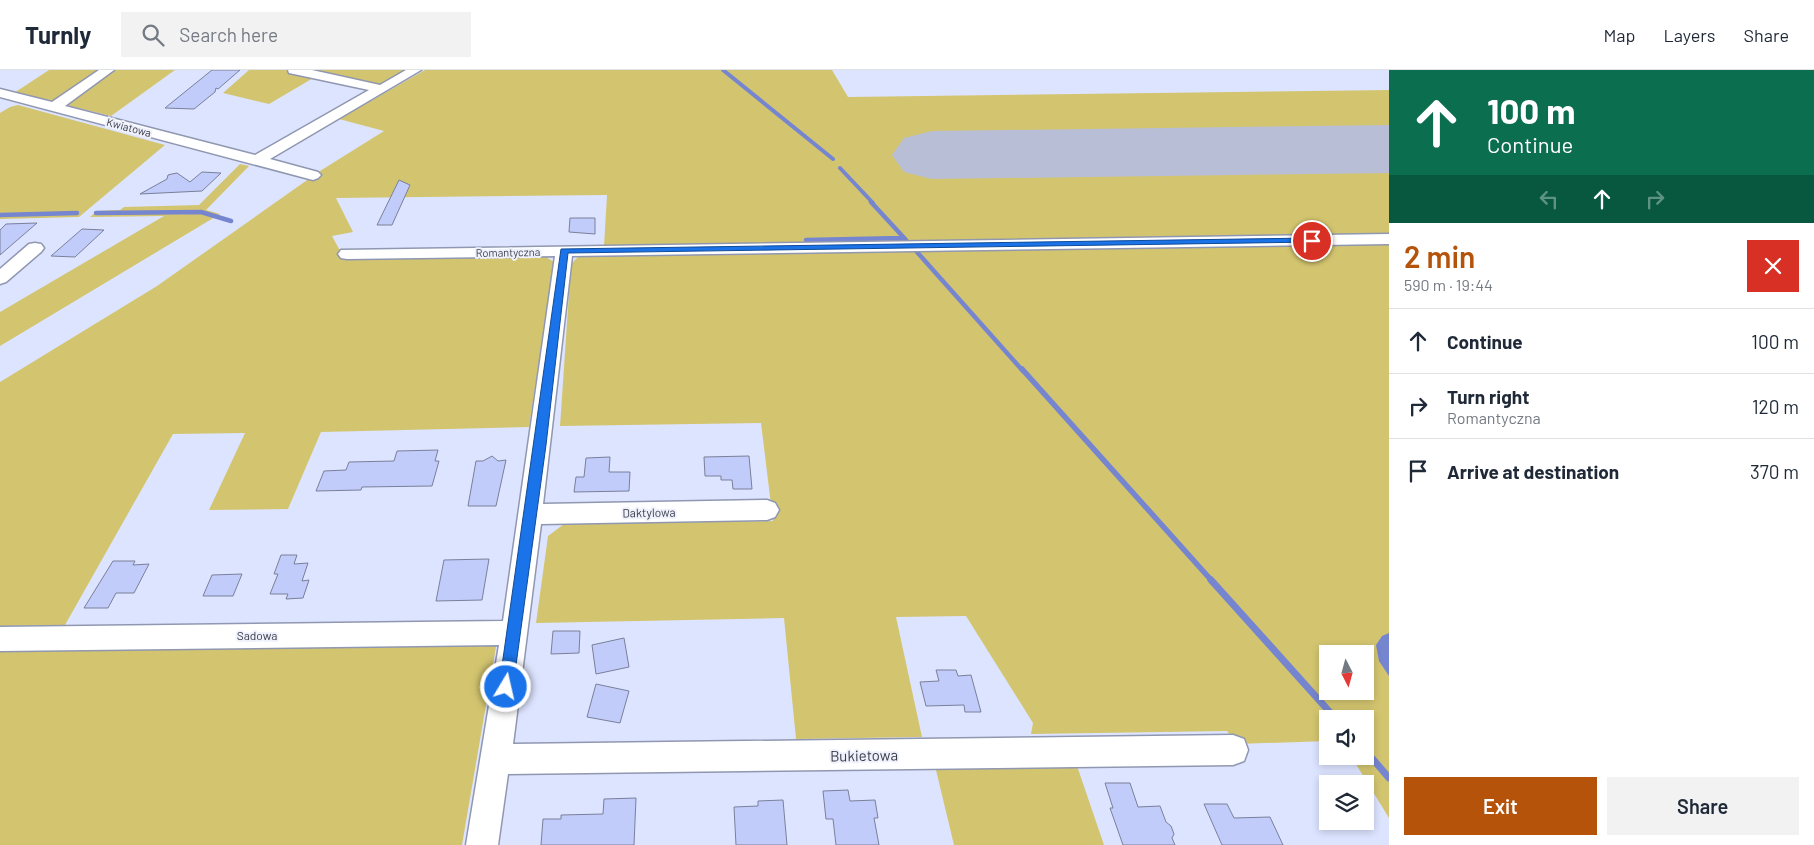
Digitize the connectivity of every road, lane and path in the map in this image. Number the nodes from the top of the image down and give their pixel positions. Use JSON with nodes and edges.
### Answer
{"nodes":[{"id":1,"x":108,"y":70,"type":"edge"},
{"id":2,"x":294,"y":70,"type":"edge"},
{"id":3,"x":415,"y":70,"type":"edge"},
{"id":4,"x":381,"y":89,"type":"junction"},
{"id":5,"x":0,"y":93,"type":"edge"},
{"id":6,"x":54,"y":107,"type":"junction"},
{"id":7,"x":257,"y":160,"type":"junction"},
{"id":8,"x":313,"y":175,"type":"dead end"},
{"id":9,"x":1389,"y":240,"type":"edge"},
{"id":10,"x":35,"y":248,"type":"dead end"},
{"id":11,"x":564,"y":251,"type":"junction"},
{"id":12,"x":347,"y":254,"type":"dead end"},
{"id":13,"x":0,"y":278,"type":"edge"},
{"id":14,"x":767,"y":510,"type":"dead end"},
{"id":15,"x":531,"y":514,"type":"junction"},
{"id":16,"x":515,"y":633,"type":"junction"},
{"id":17,"x":0,"y":639,"type":"edge"},
{"id":18,"x":1232,"y":750,"type":"dead end"},
{"id":19,"x":494,"y":760,"type":"junction"},
{"id":20,"x":482,"y":845,"type":"edge"}],
"edges":[{"from":1,"to":6,"type":"street"},
{"from":2,"to":4,"type":"street"},
{"from":3,"to":4,"type":"street"},
{"from":4,"to":7,"type":"street"},
{"from":5,"to":6,"type":"street","name":"Kwiatowa"},
{"from":6,"to":7,"type":"street","name":"Kwiatowa"},
{"from":7,"to":8,"type":"street","name":"Kwiatowa"},
{"from":9,"to":11,"type":"street","name":"Romantyczna"},
{"from":10,"to":13,"type":"street"},
{"from":11,"to":12,"type":"street","name":"Romantyczna"},
{"from":11,"to":15,"type":"street"},
{"from":14,"to":15,"type":"street","name":"Daktylowa"},
{"from":15,"to":16,"type":"street"},
{"from":16,"to":17,"type":"street","name":"Sadowa"},
{"from":16,"to":19,"type":"street"},
{"from":18,"to":19,"type":"street","name":"Bukietowa"},
{"from":19,"to":20,"type":"street"}]}
